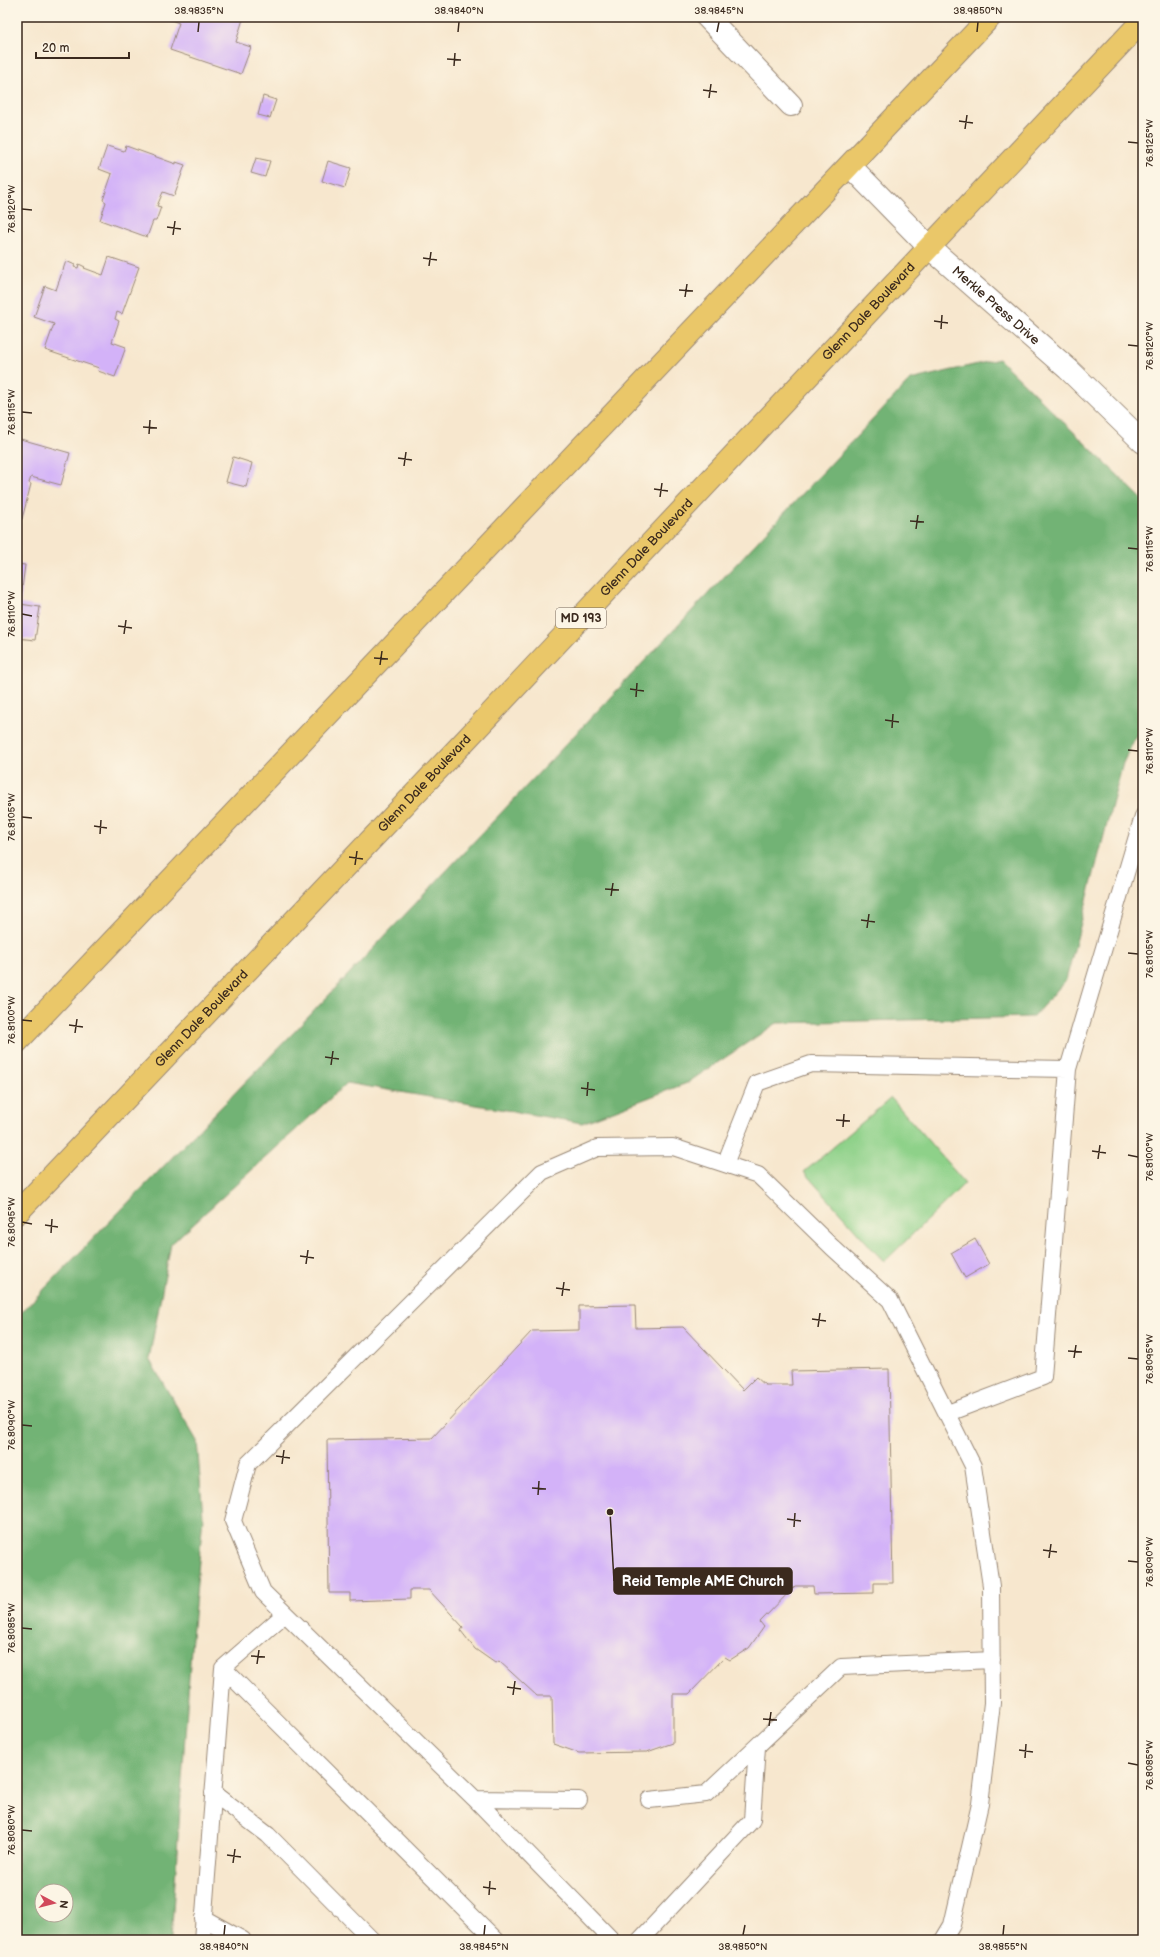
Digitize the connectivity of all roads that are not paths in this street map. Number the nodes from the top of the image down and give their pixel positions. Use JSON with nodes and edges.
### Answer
{"nodes":[{"id":1,"x":707,"y":17,"type":"edge"},
{"id":2,"x":990,"y":17,"type":"edge"},
{"id":3,"x":1143,"y":20,"type":"edge"},
{"id":4,"x":792,"y":105,"type":"dead end"},
{"id":5,"x":850,"y":166,"type":"junction"},
{"id":6,"x":930,"y":248,"type":"junction"},
{"id":7,"x":1143,"y":442,"type":"edge"},
{"id":8,"x":1143,"y":816,"type":"edge"},
{"id":9,"x":17,"y":1042,"type":"edge"},
{"id":10,"x":1068,"y":1069,"type":"junction"},
{"id":11,"x":725,"y":1164,"type":"junction"},
{"id":12,"x":17,"y":1214,"type":"edge"},
{"id":13,"x":948,"y":1413,"type":"junction"},
{"id":14,"x":285,"y":1614,"type":"junction"},
{"id":15,"x":992,"y":1660,"type":"junction"},
{"id":16,"x":223,"y":1668,"type":"junction"},
{"id":17,"x":757,"y":1747,"type":"junction"},
{"id":18,"x":213,"y":1793,"type":"junction"},
{"id":19,"x":476,"y":1799,"type":"junction"},
{"id":20,"x":579,"y":1800,"type":"dead end"},
{"id":21,"x":649,"y":1800,"type":"dead end"},
{"id":22,"x":203,"y":1918,"type":"junction"},
{"id":23,"x":202,"y":1940,"type":"edge"},
{"id":24,"x":243,"y":1940,"type":"edge"},
{"id":25,"x":372,"y":1940,"type":"edge"},
{"id":26,"x":496,"y":1940,"type":"edge"},
{"id":27,"x":612,"y":1940,"type":"edge"},
{"id":28,"x":640,"y":1940,"type":"edge"},
{"id":29,"x":943,"y":1940,"type":"edge"}],
"edges":[{"from":1,"to":4,"type":"street"},
{"from":2,"to":5,"type":"main road"},
{"from":3,"to":6,"type":"main road","name":"Glenn Dale Boulevard","number":"MD 193"},
{"from":5,"to":6,"type":"street","name":"Merkle Press Drive"},
{"from":5,"to":9,"type":"main road"},
{"from":6,"to":7,"type":"street","name":"Merkle Press Drive"},
{"from":6,"to":12,"type":"main road","name":"Glenn Dale Boulevard","number":"MD 193"},
{"from":8,"to":10,"type":"lane"},
{"from":10,"to":11,"type":"lane"},
{"from":10,"to":13,"type":"lane"},
{"from":11,"to":13,"type":"lane"},
{"from":11,"to":14,"type":"lane"},
{"from":13,"to":15,"type":"lane"},
{"from":14,"to":16,"type":"lane"},
{"from":14,"to":19,"type":"lane"},
{"from":15,"to":17,"type":"lane"},
{"from":15,"to":29,"type":"lane"},
{"from":16,"to":18,"type":"lane"},
{"from":16,"to":26,"type":"lane"},
{"from":17,"to":21,"type":"lane"},
{"from":17,"to":28,"type":"lane"},
{"from":18,"to":22,"type":"lane"},
{"from":18,"to":25,"type":"lane"},
{"from":19,"to":20,"type":"lane"},
{"from":19,"to":27,"type":"lane"},
{"from":22,"to":23,"type":"lane"},
{"from":22,"to":24,"type":"lane"}]}
